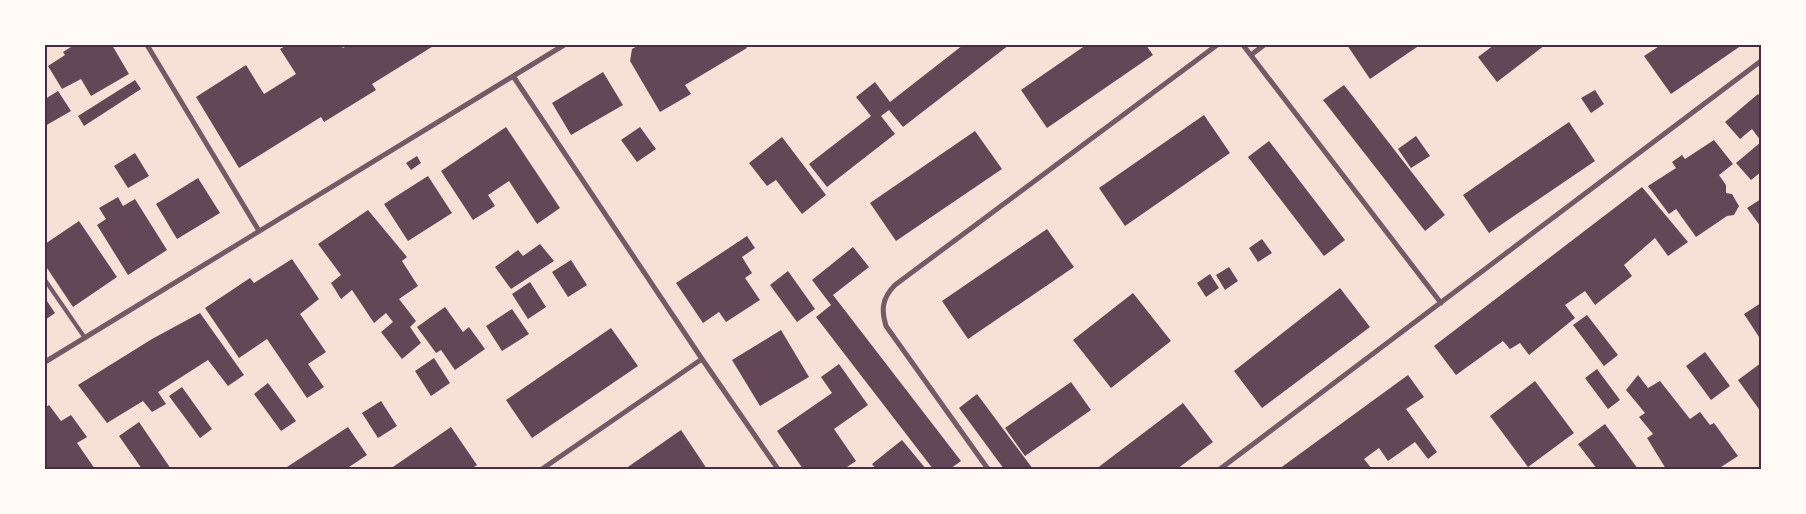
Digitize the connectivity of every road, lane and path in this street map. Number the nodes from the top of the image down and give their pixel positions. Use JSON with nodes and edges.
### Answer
{"nodes":[{"id":1,"x":147,"y":45,"type":"edge"},
{"id":2,"x":564,"y":45,"type":"edge"},
{"id":3,"x":1217,"y":45,"type":"edge"},
{"id":4,"x":1243,"y":45,"type":"edge"},
{"id":5,"x":1264,"y":45,"type":"edge"},
{"id":6,"x":1251,"y":55,"type":"junction"},
{"id":7,"x":1761,"y":60,"type":"edge"},
{"id":8,"x":512,"y":76,"type":"junction"},
{"id":9,"x":259,"y":231,"type":"junction"},
{"id":10,"x":45,"y":280,"type":"edge"},
{"id":11,"x":1441,"y":303,"type":"junction"},
{"id":12,"x":85,"y":338,"type":"junction"},
{"id":13,"x":702,"y":359,"type":"junction"},
{"id":14,"x":45,"y":362,"type":"edge"},
{"id":15,"x":542,"y":469,"type":"edge"},
{"id":16,"x":778,"y":469,"type":"edge"},
{"id":17,"x":988,"y":469,"type":"edge"},
{"id":18,"x":1220,"y":469,"type":"edge"}],
"edges":[{"from":1,"to":9,"type":"street"},
{"from":2,"to":8,"type":"street"},
{"from":3,"to":17,"type":"street"},
{"from":4,"to":6,"type":"street"},
{"from":5,"to":6,"type":"street"},
{"from":6,"to":11,"type":"street"},
{"from":7,"to":11,"type":"street"},
{"from":8,"to":9,"type":"street"},
{"from":8,"to":13,"type":"street"},
{"from":9,"to":12,"type":"street"},
{"from":10,"to":12,"type":"lane"},
{"from":11,"to":18,"type":"street"},
{"from":12,"to":14,"type":"street"},
{"from":13,"to":15,"type":"street"},
{"from":13,"to":16,"type":"street"}]}
